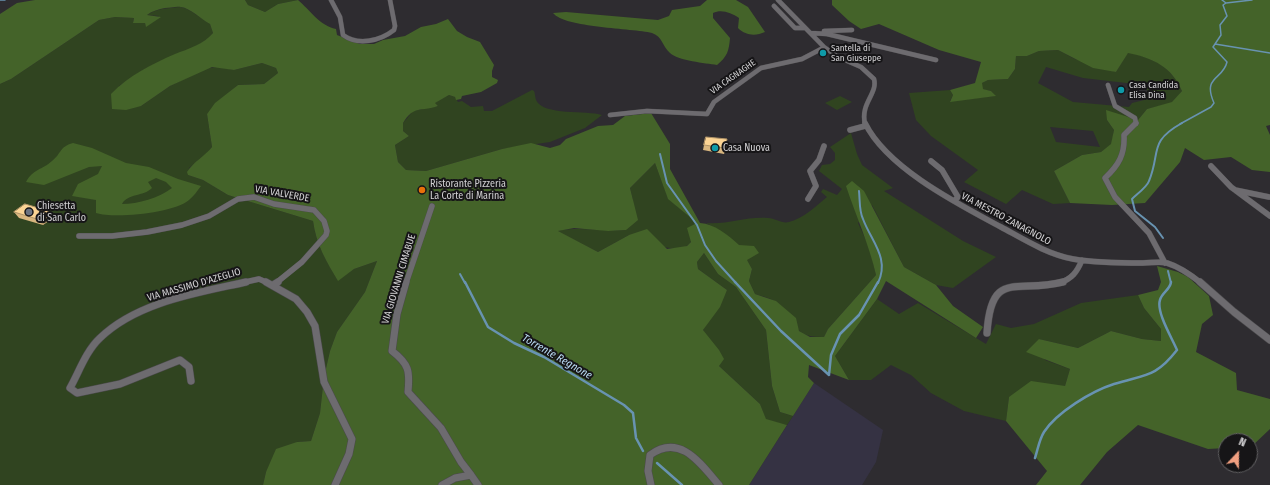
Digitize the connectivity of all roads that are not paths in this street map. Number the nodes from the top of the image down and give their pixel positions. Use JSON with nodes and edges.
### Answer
{"nodes":[{"id":1,"x":331,"y":0,"type":"edge"},
{"id":2,"x":390,"y":0,"type":"edge"},
{"id":3,"x":778,"y":0,"type":"edge"},
{"id":4,"x":774,"y":6,"type":"dead end"},
{"id":5,"x":852,"y":30,"type":"dead end"},
{"id":6,"x":808,"y":31,"type":"junction"},
{"id":7,"x":823,"y":48,"type":"junction"},
{"id":8,"x":936,"y":60,"type":"dead end"},
{"id":9,"x":1108,"y":85,"type":"dead end"},
{"id":10,"x":610,"y":115,"type":"dead end"},
{"id":11,"x":865,"y":126,"type":"junction"},
{"id":12,"x":850,"y":130,"type":"dead end"},
{"id":13,"x":824,"y":146,"type":"dead end"},
{"id":14,"x":931,"y":161,"type":"dead end"},
{"id":15,"x":1211,"y":166,"type":"dead end"},
{"id":16,"x":1235,"y":190,"type":"junction"},
{"id":17,"x":1269,"y":197,"type":"edge"},
{"id":18,"x":808,"y":199,"type":"dead end"},
{"id":19,"x":954,"y":201,"type":"junction"},
{"id":20,"x":432,"y":206,"type":"dead end"},
{"id":21,"x":1270,"y":216,"type":"edge"},
{"id":22,"x":79,"y":236,"type":"dead end"},
{"id":23,"x":1082,"y":260,"type":"junction"},
{"id":24,"x":1165,"y":263,"type":"junction"},
{"id":25,"x":273,"y":285,"type":"junction"},
{"id":26,"x":987,"y":333,"type":"dead end"},
{"id":27,"x":1270,"y":340,"type":"edge"},
{"id":28,"x":191,"y":381,"type":"dead end"},
{"id":29,"x":471,"y":475,"type":"junction"},
{"id":30,"x":335,"y":485,"type":"edge"},
{"id":31,"x":442,"y":485,"type":"edge"},
{"id":32,"x":478,"y":485,"type":"edge"},
{"id":33,"x":651,"y":485,"type":"edge"},
{"id":34,"x":719,"y":485,"type":"edge"}],
"edges":[{"from":1,"to":2,"type":"street"},
{"from":3,"to":6,"type":"street"},
{"from":4,"to":6,"type":"street"},
{"from":5,"to":6,"type":"street"},
{"from":6,"to":7,"type":"street"},
{"from":6,"to":8,"type":"street"},
{"from":7,"to":10,"type":"street","name":"VIA CAGNAGHE"},
{"from":7,"to":11,"type":"street"},
{"from":9,"to":24,"type":"street"},
{"from":11,"to":12,"type":"street"},
{"from":11,"to":19,"type":"street","name":"VIA MESTRO ZANAGNOLO"},
{"from":13,"to":18,"type":"street"},
{"from":14,"to":19,"type":"street"},
{"from":15,"to":16,"type":"street"},
{"from":16,"to":17,"type":"street"},
{"from":16,"to":21,"type":"street"},
{"from":19,"to":23,"type":"street","name":"VIA MESTRO ZANAGNOLO"},
{"from":20,"to":29,"type":"street","name":"VIA GIOVANNI CIMABUE"},
{"from":22,"to":25,"type":"street","name":"VIA VALVERDE"},
{"from":23,"to":24,"type":"street","name":"VIA MESTRO ZANAGNOLO"},
{"from":23,"to":26,"type":"street"},
{"from":24,"to":27,"type":"street","name":"VIA MESTRO ZANAGNOLO"},
{"from":25,"to":28,"type":"street","name":"VIA MASSIMO D'AZEGLIO"},
{"from":25,"to":30,"type":"street","name":"VIA MASSIMO D'AZEGLIO"},
{"from":29,"to":31,"type":"street"},
{"from":29,"to":32,"type":"street"},
{"from":33,"to":34,"type":"street"}]}
